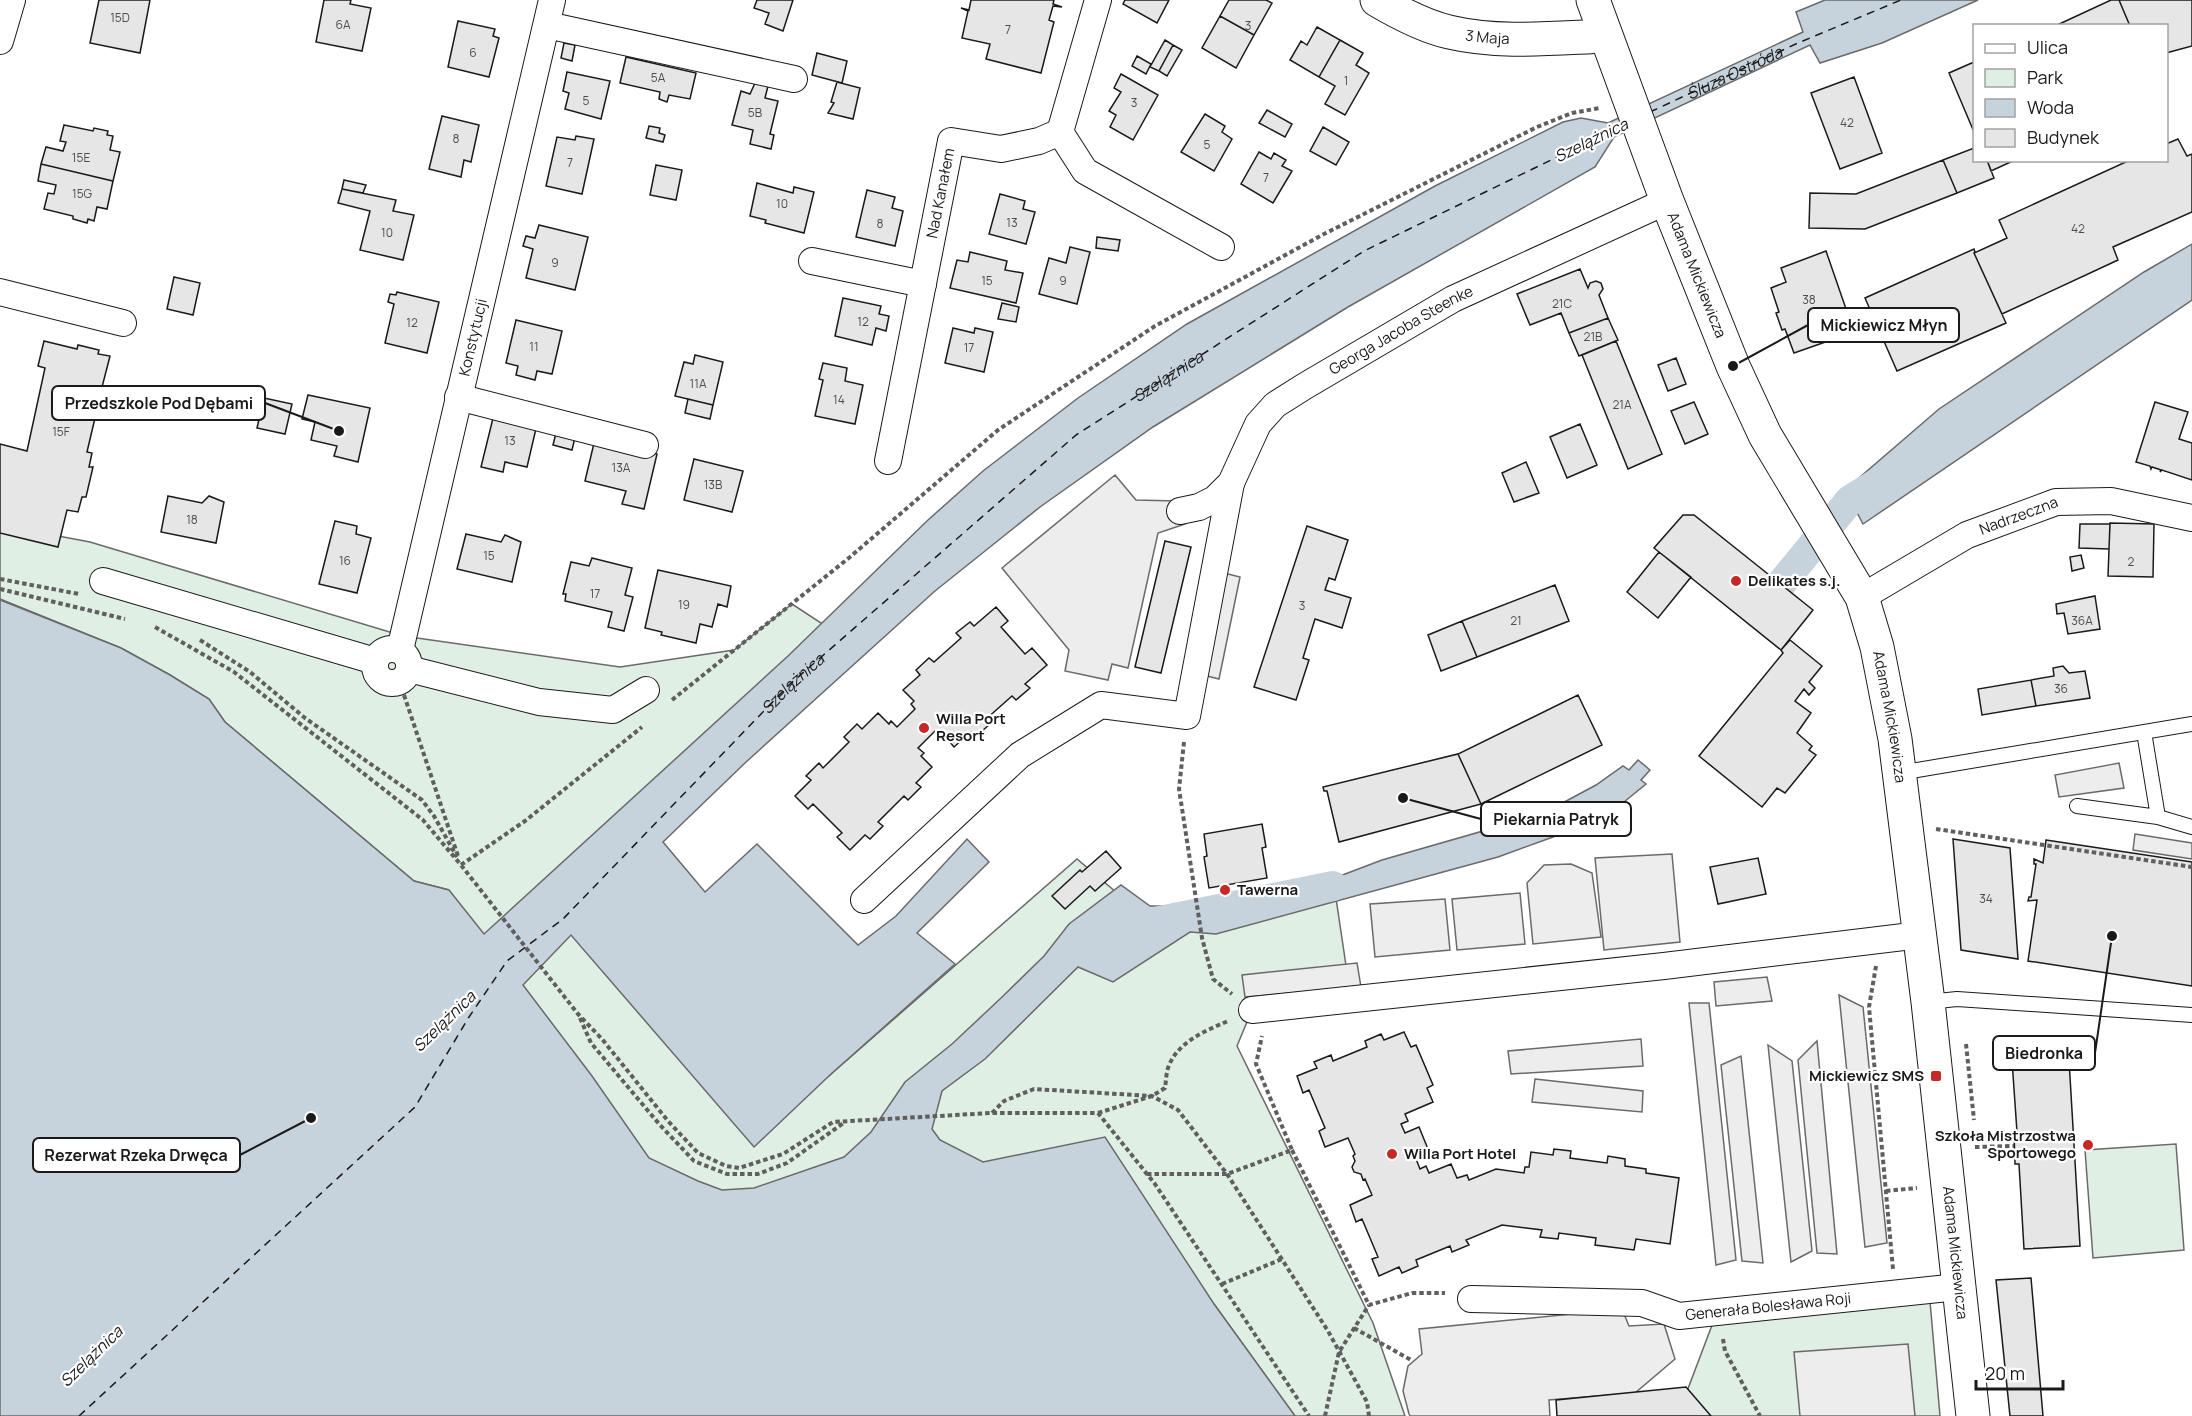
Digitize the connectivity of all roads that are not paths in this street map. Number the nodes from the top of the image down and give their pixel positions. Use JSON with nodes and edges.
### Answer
{"nodes":[{"id":1,"x":12,"y":0,"type":"edge"},
{"id":2,"x":552,"y":0,"type":"edge"},
{"id":3,"x":1098,"y":0,"type":"edge"},
{"id":4,"x":1377,"y":0,"type":"edge"},
{"id":5,"x":1593,"y":0,"type":"edge"},
{"id":6,"x":547,"y":25,"type":"junction"},
{"id":7,"x":1606,"y":36,"type":"junction"},
{"id":8,"x":0,"y":41,"type":"edge"},
{"id":9,"x":794,"y":79,"type":"dead end"},
{"id":10,"x":1060,"y":132,"type":"junction"},
{"id":11,"x":1664,"y":191,"type":"junction"},
{"id":12,"x":1221,"y":247,"type":"dead end"},
{"id":13,"x":812,"y":261,"type":"dead end"},
{"id":14,"x":923,"y":284,"type":"junction"},
{"id":15,"x":0,"y":292,"type":"edge"},
{"id":16,"x":123,"y":323,"type":"dead end"},
{"id":17,"x":458,"y":397,"type":"junction"},
{"id":18,"x":645,"y":446,"type":"dead end"},
{"id":19,"x":888,"y":461,"type":"dead end"},
{"id":20,"x":1231,"y":483,"type":"junction"},
{"id":21,"x":1180,"y":511,"type":"dead end"},
{"id":22,"x":2192,"y":518,"type":"edge"},
{"id":23,"x":96,"y":589,"type":"road end"},
{"id":24,"x":1862,"y":597,"type":"junction"},
{"id":25,"x":403,"y":667,"type":"junction"},
{"id":26,"x":646,"y":690,"type":"dead end"},
{"id":27,"x":2192,"y":724,"type":"edge"},
{"id":28,"x":2144,"y":732,"type":"junction"},
{"id":29,"x":1899,"y":773,"type":"junction"},
{"id":30,"x":2077,"y":806,"type":"dead end"},
{"id":31,"x":2158,"y":817,"type":"junction"},
{"id":32,"x":2192,"y":827,"type":"edge"},
{"id":33,"x":864,"y":900,"type":"dead end"},
{"id":34,"x":1920,"y":935,"type":"junction"},
{"id":35,"x":1928,"y":1002,"type":"junction"},
{"id":36,"x":1252,"y":1010,"type":"road end"},
{"id":37,"x":2192,"y":1015,"type":"edge"},
{"id":38,"x":1958,"y":1287,"type":"junction"},
{"id":39,"x":1471,"y":1299,"type":"road end"},
{"id":40,"x":1973,"y":1416,"type":"edge"}],
"edges":[{"from":1,"to":8,"type":"street"},
{"from":2,"to":6,"type":"street","name":"Konstytucji"},
{"from":3,"to":10,"type":"street"},
{"from":4,"to":7,"type":"main road","name":"3 Maja"},
{"from":5,"to":7,"type":"main road","name":"Adama Mickiewicza"},
{"from":6,"to":9,"type":"street"},
{"from":6,"to":17,"type":"street","name":"Konstytucji"},
{"from":7,"to":11,"type":"main road","name":"Adama Mickiewicza"},
{"from":10,"to":12,"type":"street"},
{"from":10,"to":14,"type":"street","name":"Nad Kanałem"},
{"from":11,"to":20,"type":"street","name":"Georga Jacoba Steenke"},
{"from":11,"to":24,"type":"main road","name":"Adama Mickiewicza"},
{"from":13,"to":14,"type":"street"},
{"from":14,"to":19,"type":"street","name":"Nad Kanałem"},
{"from":15,"to":16,"type":"street"},
{"from":17,"to":18,"type":"street"},
{"from":17,"to":25,"type":"street","name":"Konstytucji"},
{"from":20,"to":21,"type":"street","name":"Georga Jacoba Steenke"},
{"from":20,"to":33,"type":"street"},
{"from":22,"to":24,"type":"street","name":"Nadrzeczna"},
{"from":23,"to":25,"type":"street"},
{"from":24,"to":29,"type":"main road","name":"Adama Mickiewicza"},
{"from":25,"to":26,"type":"street"},
{"from":27,"to":28,"type":"lane"},
{"from":28,"to":29,"type":"lane"},
{"from":28,"to":31,"type":"lane"},
{"from":29,"to":34,"type":"main road","name":"Adama Mickiewicza"},
{"from":30,"to":31,"type":"lane"},
{"from":31,"to":32,"type":"lane"},
{"from":34,"to":35,"type":"main road","name":"Adama Mickiewicza"},
{"from":34,"to":36,"type":"street"},
{"from":35,"to":37,"type":"lane"},
{"from":35,"to":38,"type":"main road","name":"Adama Mickiewicza"},
{"from":38,"to":39,"type":"street","name":"Generała Bolesława Roji"},
{"from":38,"to":40,"type":"main road","name":"Adama Mickiewicza"}]}
